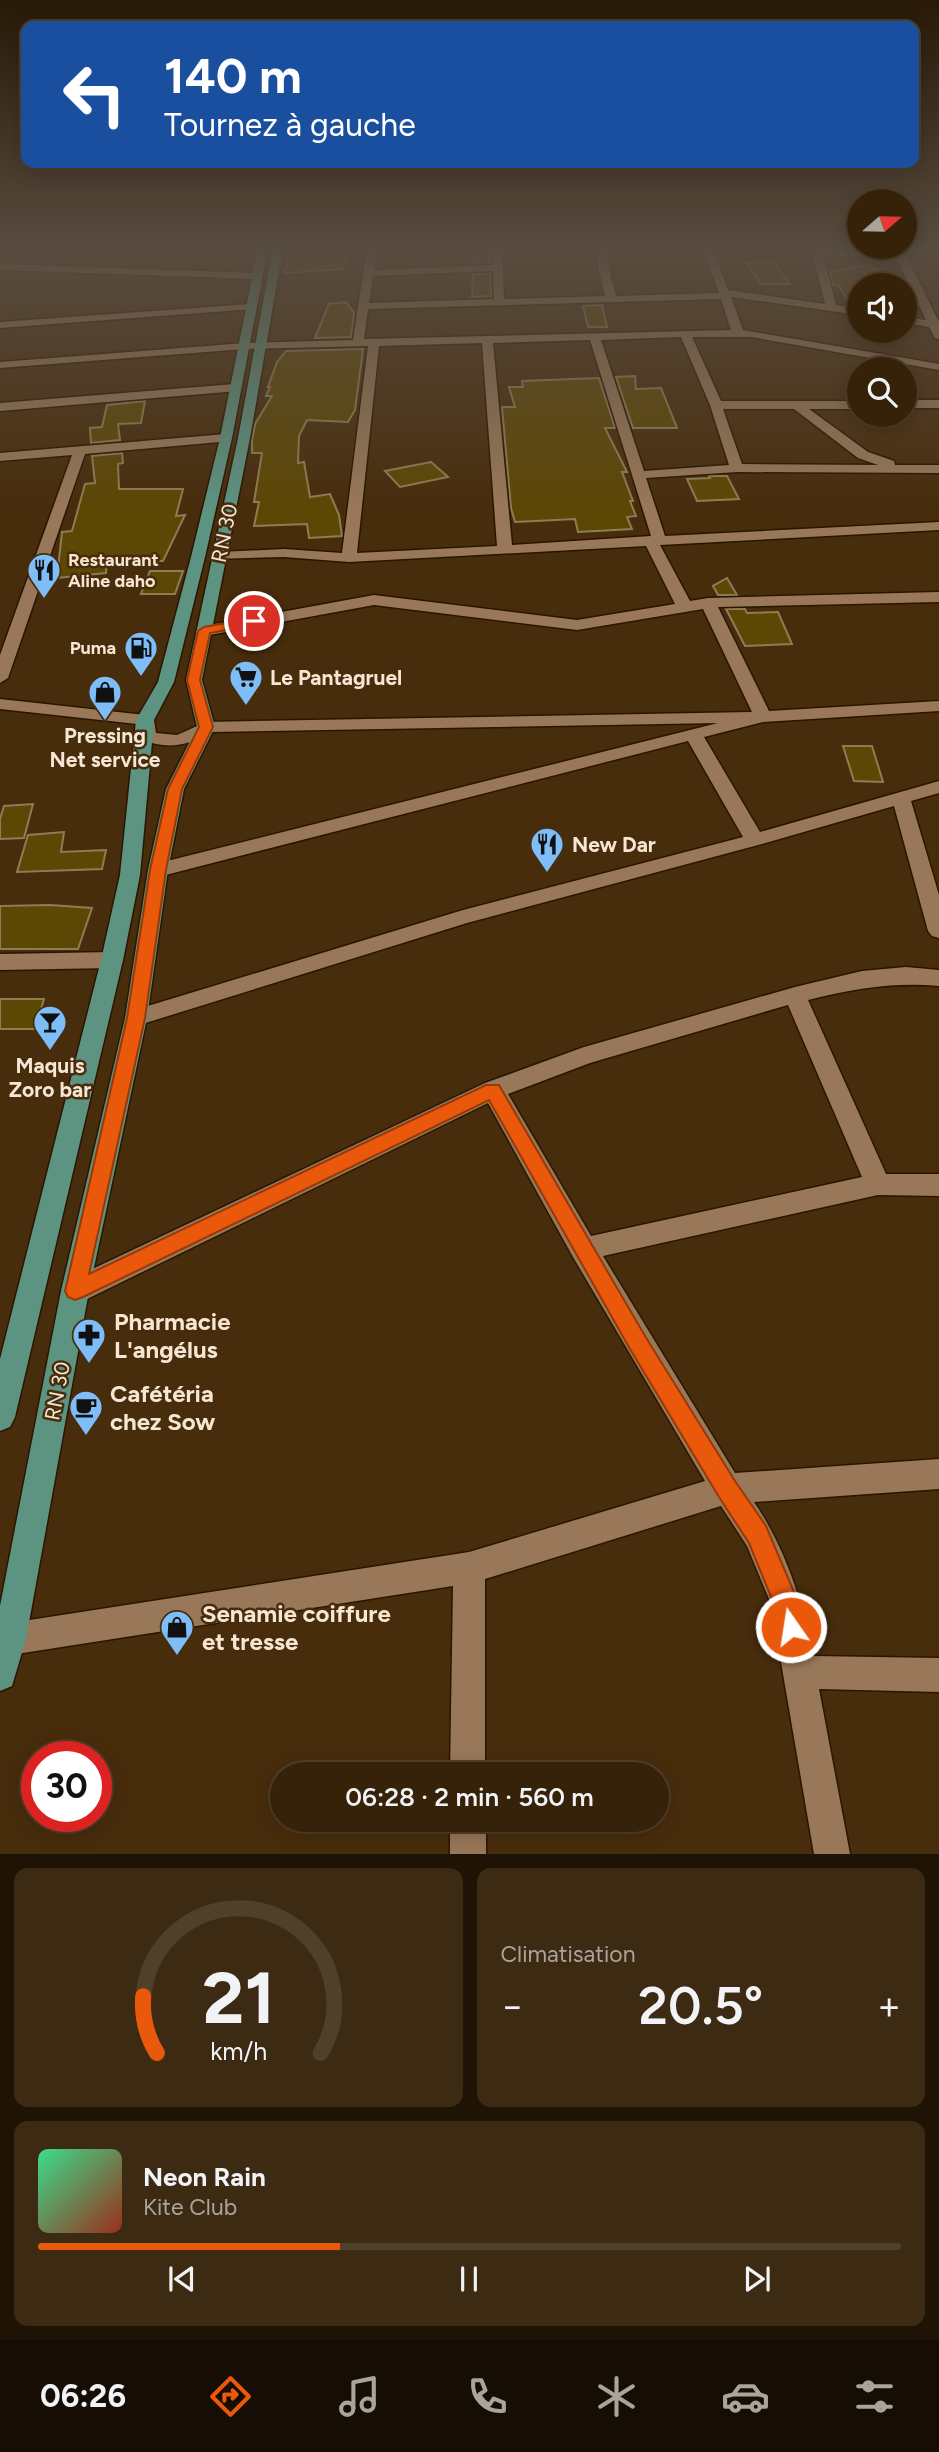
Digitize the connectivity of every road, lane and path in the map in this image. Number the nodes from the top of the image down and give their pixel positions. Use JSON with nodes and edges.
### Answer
{"nodes":[{"id":1,"x":685,"y":334,"type":"edge"},
{"id":2,"x":252,"y":335,"type":"edge"},
{"id":3,"x":255,"y":335,"type":"edge"},
{"id":4,"x":359,"y":335,"type":"edge"},
{"id":5,"x":669,"y":335,"type":"edge"},
{"id":6,"x":747,"y":335,"type":"edge"},
{"id":7,"x":594,"y":337,"type":"junction"},
{"id":8,"x":487,"y":340,"type":"junction"},
{"id":9,"x":358,"y":342,"type":"junction"},
{"id":10,"x":374,"y":342,"type":"junction"},
{"id":11,"x":253,"y":345,"type":"junction"},
{"id":12,"x":0,"y":365,"type":"edge"},
{"id":13,"x":939,"y":367,"type":"edge"},
{"id":14,"x":234,"y":388,"type":"junction"},
{"id":15,"x":917,"y":404,"type":"edge"},
{"id":16,"x":939,"y":404,"type":"edge"},
{"id":17,"x":716,"y":405,"type":"junction"},
{"id":18,"x":847,"y":405,"type":"edge"},
{"id":19,"x":798,"y":406,"type":"junction"},
{"id":20,"x":0,"y":407,"type":"edge"},
{"id":21,"x":226,"y":438,"type":"junction"},
{"id":22,"x":80,"y":450,"type":"junction"},
{"id":23,"x":0,"y":457,"type":"edge"},
{"id":24,"x":737,"y":468,"type":"junction"},
{"id":25,"x":939,"y":469,"type":"edge"},
{"id":26,"x":922,"y":471,"type":"junction"},
{"id":27,"x":638,"y":475,"type":"junction"},
{"id":28,"x":939,"y":482,"type":"edge"},
{"id":29,"x":939,"y":526,"type":"edge"},
{"id":30,"x":655,"y":540,"type":"junction"},
{"id":31,"x":505,"y":549,"type":"junction"},
{"id":32,"x":219,"y":556,"type":"junction"},
{"id":33,"x":349,"y":558,"type":"junction"},
{"id":34,"x":939,"y":597,"type":"edge"},
{"id":35,"x":708,"y":603,"type":"junction"},
{"id":36,"x":685,"y":607,"type":"junction"},
{"id":37,"x":204,"y":631,"type":"junction"},
{"id":38,"x":0,"y":678,"type":"edge"},
{"id":39,"x":0,"y":704,"type":"edge"},
{"id":40,"x":939,"y":706,"type":"edge"},
{"id":41,"x":763,"y":717,"type":"junction"},
{"id":42,"x":145,"y":720,"type":"junction"},
{"id":43,"x":206,"y":727,"type":"junction"},
{"id":44,"x":693,"y":734,"type":"junction"},
{"id":45,"x":939,"y":787,"type":"edge"},
{"id":46,"x":901,"y":798,"type":"junction"},
{"id":47,"x":755,"y":841,"type":"junction"},
{"id":48,"x":158,"y":870,"type":"junction"},
{"id":49,"x":939,"y":931,"type":"edge"},
{"id":50,"x":112,"y":960,"type":"junction"},
{"id":51,"x":0,"y":962,"type":"edge"},
{"id":52,"x":939,"y":978,"type":"edge"},
{"id":53,"x":795,"y":995,"type":"junction"},
{"id":54,"x":136,"y":1018,"type":"junction"},
{"id":55,"x":493,"y":1090,"type":"junction"},
{"id":56,"x":878,"y":1184,"type":"junction"},
{"id":57,"x":939,"y":1185,"type":"edge"},
{"id":58,"x":582,"y":1249,"type":"junction"},
{"id":59,"x":75,"y":1291,"type":"junction"},
{"id":60,"x":0,"y":1417,"type":"edge"},
{"id":61,"x":939,"y":1474,"type":"edge"},
{"id":62,"x":727,"y":1489,"type":"junction"},
{"id":63,"x":469,"y":1568,"type":"junction"},
{"id":64,"x":5,"y":1637,"type":"edge"},
{"id":65,"x":799,"y":1672,"type":"junction"},
{"id":66,"x":0,"y":1674,"type":"edge"},
{"id":67,"x":939,"y":1675,"type":"edge"},
{"id":68,"x":468,"y":1762,"type":"edge"},
{"id":69,"x":468,"y":1832,"type":"edge"},
{"id":70,"x":468,"y":1853,"type":"edge"},
{"id":71,"x":832,"y":1853,"type":"edge"}],
"edges":[{"from":1,"to":17,"type":"street"},
{"from":2,"to":11,"type":"main road","number":"RN 30"},
{"from":3,"to":11,"type":"main road","name":"RN 30","number":"RN 30"},
{"from":4,"to":9,"type":"street"},
{"from":5,"to":7,"type":"street"},
{"from":6,"to":13,"type":"street"},
{"from":7,"to":8,"type":"street"},
{"from":7,"to":27,"type":"street"},
{"from":8,"to":10,"type":"street"},
{"from":8,"to":31,"type":"street"},
{"from":9,"to":10,"type":"street"},
{"from":9,"to":11,"type":"street"},
{"from":10,"to":33,"type":"street"},
{"from":11,"to":12,"type":"street"},
{"from":11,"to":14,"type":"main road","number":"RN 30"},
{"from":11,"to":32,"type":"main road","name":"RN 30","number":"RN 30"},
{"from":14,"to":20,"type":"street"},
{"from":14,"to":21,"type":"main road","number":"RN 30"},
{"from":15,"to":16,"type":"street"},
{"from":17,"to":19,"type":"street"},
{"from":17,"to":24,"type":"street"},
{"from":18,"to":19,"type":"street"},
{"from":19,"to":26,"type":"street"},
{"from":21,"to":22,"type":"street"},
{"from":21,"to":42,"type":"main road","number":"RN 30"},
{"from":22,"to":23,"type":"street"},
{"from":22,"to":38,"type":"street"},
{"from":24,"to":26,"type":"street"},
{"from":24,"to":27,"type":"street"},
{"from":25,"to":26,"type":"street"},
{"from":26,"to":28,"type":"street"},
{"from":27,"to":30,"type":"street"},
{"from":29,"to":30,"type":"street"},
{"from":30,"to":31,"type":"street"},
{"from":30,"to":36,"type":"street"},
{"from":31,"to":33,"type":"street"},
{"from":32,"to":33,"type":"street"},
{"from":32,"to":37,"type":"main road","name":"RN 30","number":"RN 30"},
{"from":34,"to":35,"type":"street"},
{"from":35,"to":36,"type":"street"},
{"from":35,"to":41,"type":"street"},
{"from":36,"to":37,"type":"street"},
{"from":37,"to":43,"type":"main road","name":"RN 30","number":"RN 30"},
{"from":39,"to":42,"type":"street"},
{"from":40,"to":41,"type":"street"},
{"from":41,"to":43,"type":"street"},
{"from":41,"to":44,"type":"street"},
{"from":42,"to":43,"type":"street"},
{"from":42,"to":50,"type":"main road","number":"RN 30"},
{"from":43,"to":48,"type":"main road","name":"RN 30","number":"RN 30"},
{"from":44,"to":47,"type":"street"},
{"from":44,"to":48,"type":"street"},
{"from":45,"to":46,"type":"street"},
{"from":46,"to":47,"type":"street"},
{"from":46,"to":49,"type":"street"},
{"from":47,"to":54,"type":"street"},
{"from":48,"to":54,"type":"main road","name":"RN 30","number":"RN 30"},
{"from":50,"to":51,"type":"street"},
{"from":50,"to":60,"type":"main road","number":"RN 30"},
{"from":52,"to":53,"type":"street"},
{"from":53,"to":55,"type":"street"},
{"from":53,"to":56,"type":"street"},
{"from":54,"to":59,"type":"main road","name":"RN 30","number":"RN 30"},
{"from":55,"to":58,"type":"street"},
{"from":55,"to":59,"type":"street"},
{"from":56,"to":57,"type":"street"},
{"from":56,"to":58,"type":"street"},
{"from":58,"to":62,"type":"street"},
{"from":59,"to":64,"type":"main road","name":"RN 30","number":"RN 30"},
{"from":61,"to":62,"type":"street"},
{"from":62,"to":63,"type":"street"},
{"from":62,"to":65,"type":"street"},
{"from":63,"to":64,"type":"street"},
{"from":63,"to":68,"type":"street"},
{"from":64,"to":66,"type":"main road","name":"RN 30","number":"RN 30"},
{"from":65,"to":67,"type":"street"},
{"from":65,"to":71,"type":"street"},
{"from":69,"to":70,"type":"street"}]}
